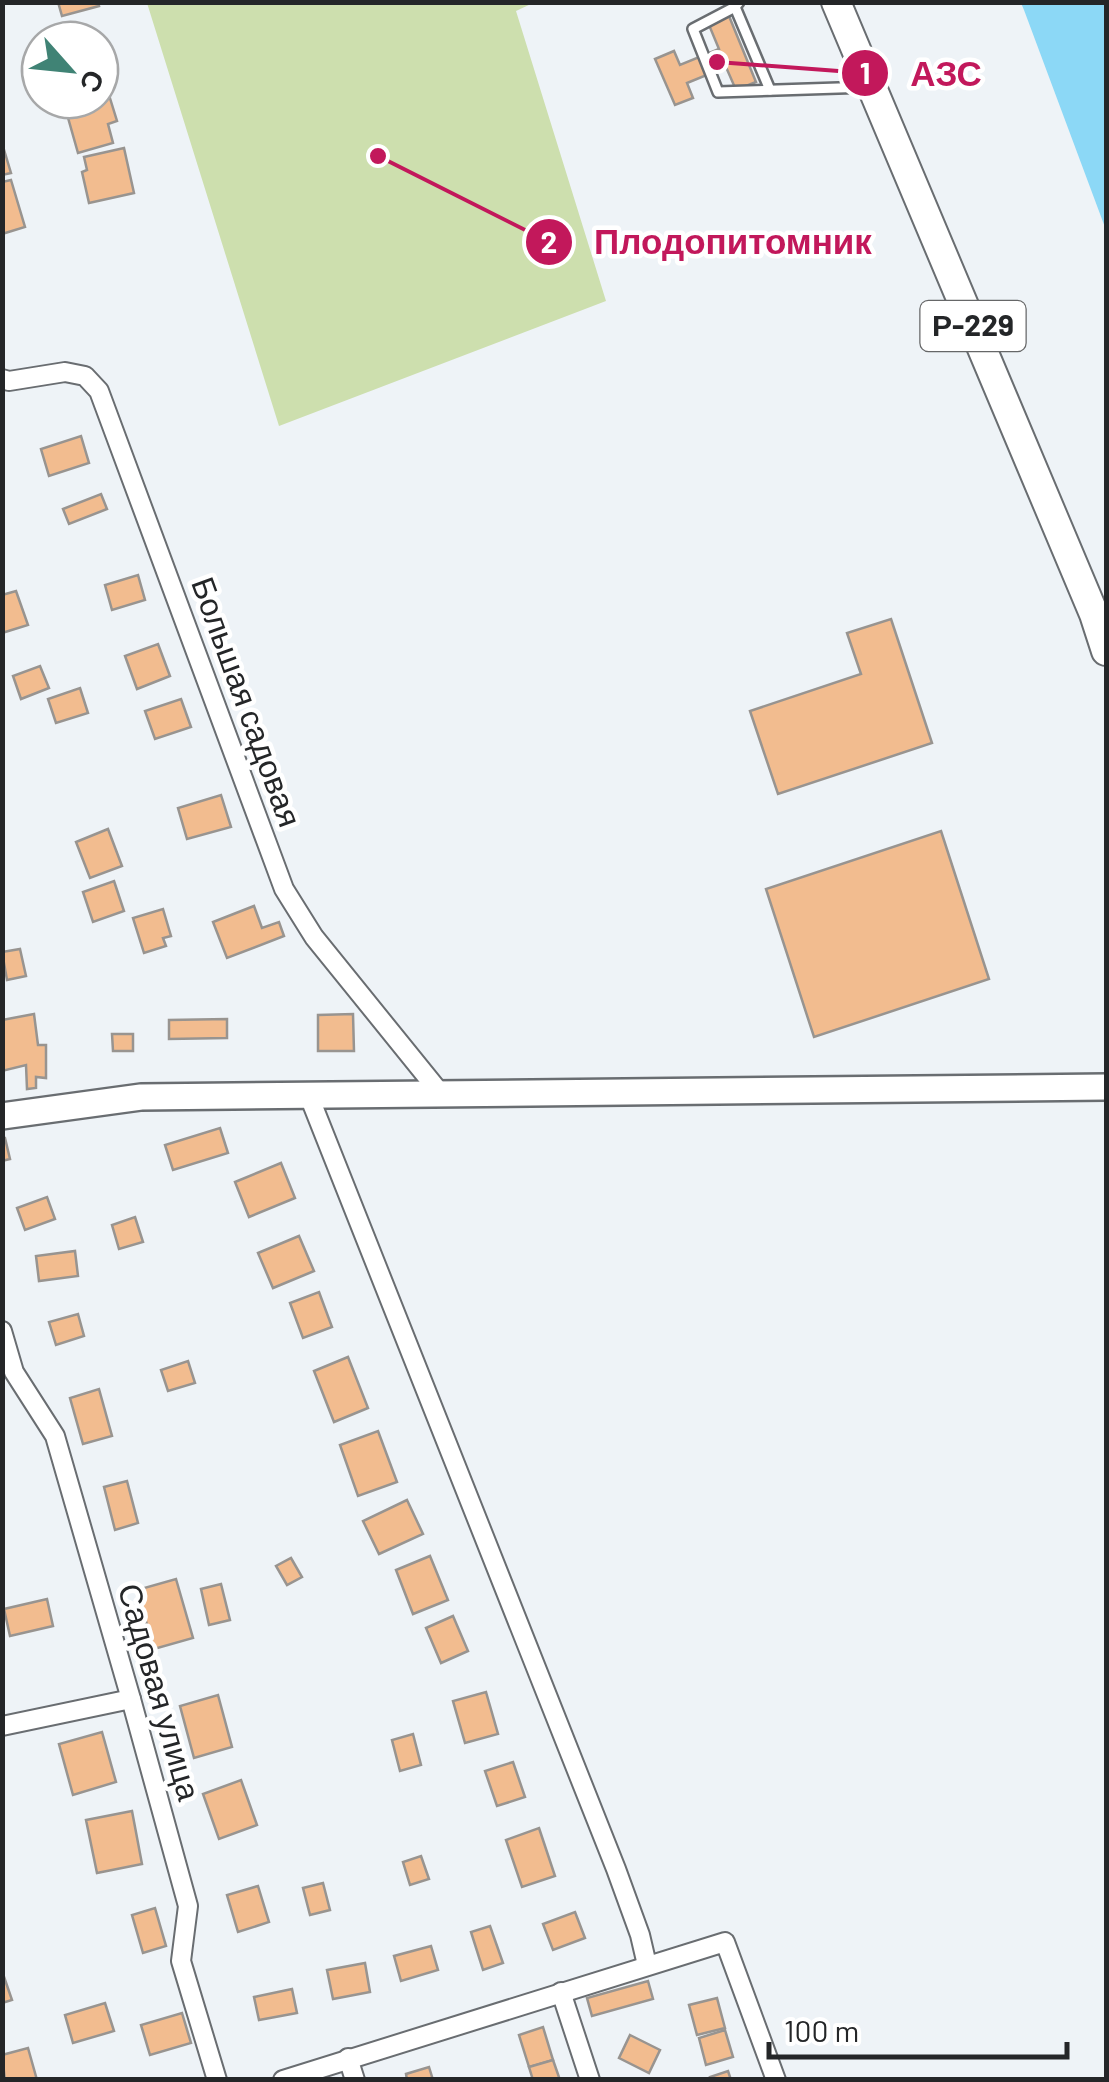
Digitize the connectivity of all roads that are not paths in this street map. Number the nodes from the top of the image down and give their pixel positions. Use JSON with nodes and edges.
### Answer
{"nodes":[{"id":1,"x":836,"y":2,"type":"edge"},
{"id":2,"x":737,"y":5,"type":"edge"},
{"id":3,"x":872,"y":87,"type":"junction"},
{"id":4,"x":770,"y":90,"type":"junction"},
{"id":5,"x":2,"y":379,"type":"edge"},
{"id":6,"x":1106,"y":651,"type":"edge"},
{"id":7,"x":1106,"y":1087,"type":"edge"},
{"id":8,"x":440,"y":1094,"type":"junction"},
{"id":9,"x":309,"y":1096,"type":"junction"},
{"id":10,"x":2,"y":1116,"type":"edge"},
{"id":11,"x":2,"y":1331,"type":"edge"},
{"id":12,"x":8,"y":1374,"type":"edge"},
{"id":13,"x":131,"y":1700,"type":"junction"},
{"id":14,"x":2,"y":1726,"type":"edge"},
{"id":15,"x":647,"y":1966,"type":"junction"},
{"id":16,"x":561,"y":1992,"type":"junction"},
{"id":17,"x":348,"y":2058,"type":"junction"},
{"id":18,"x":217,"y":2080,"type":"edge"},
{"id":19,"x":284,"y":2080,"type":"edge"},
{"id":20,"x":355,"y":2080,"type":"edge"},
{"id":21,"x":590,"y":2080,"type":"edge"},
{"id":22,"x":776,"y":2080,"type":"edge"}],
"edges":[{"from":1,"to":3,"type":"main road","number":"Р-229"},
{"from":2,"to":4,"type":"lane"},
{"from":2,"to":4,"type":"lane"},
{"from":3,"to":4,"type":"lane"},
{"from":3,"to":6,"type":"main road","number":"Р-229"},
{"from":5,"to":8,"type":"street","name":"Большая садовая"},
{"from":7,"to":8,"type":"street"},
{"from":8,"to":9,"type":"street"},
{"from":9,"to":10,"type":"street"},
{"from":9,"to":15,"type":"street"},
{"from":11,"to":12,"type":"street","name":"Садовая улица"},
{"from":12,"to":13,"type":"street","name":"Садовая улица"},
{"from":13,"to":14,"type":"street"},
{"from":13,"to":18,"type":"street","name":"Садовая улица"},
{"from":15,"to":16,"type":"street"},
{"from":15,"to":22,"type":"street"},
{"from":16,"to":17,"type":"street"},
{"from":16,"to":21,"type":"street"},
{"from":17,"to":19,"type":"street"},
{"from":17,"to":20,"type":"street"}]}
